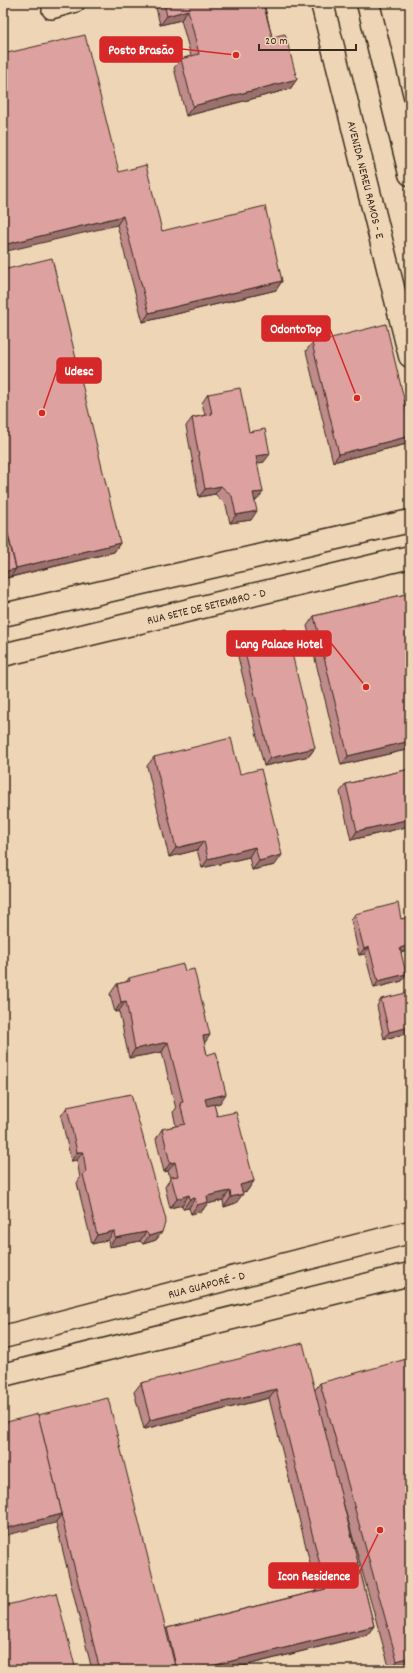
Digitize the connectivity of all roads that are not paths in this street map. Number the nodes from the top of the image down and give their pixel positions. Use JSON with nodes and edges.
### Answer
{"nodes":[{"id":1,"x":76,"y":3,"type":"edge"},
{"id":2,"x":322,"y":3,"type":"edge"},
{"id":3,"x":368,"y":3,"type":"edge"},
{"id":4,"x":51,"y":10,"type":"dead end"},
{"id":5,"x":410,"y":174,"type":"edge"},
{"id":6,"x":410,"y":356,"type":"edge"},
{"id":7,"x":410,"y":521,"type":"edge"},
{"id":8,"x":410,"y":557,"type":"edge"},
{"id":9,"x":3,"y":615,"type":"edge"},
{"id":10,"x":3,"y":655,"type":"edge"},
{"id":11,"x":410,"y":1232,"type":"edge"},
{"id":12,"x":410,"y":1274,"type":"edge"},
{"id":13,"x":3,"y":1337,"type":"edge"},
{"id":14,"x":3,"y":1375,"type":"edge"}],
"edges":[{"from":1,"to":4,"type":"lane"},
{"from":2,"to":6,"type":"street","name":"AVENIDA NEREU RAMOS - E"},
{"from":3,"to":5,"type":"street"},
{"from":7,"to":9,"type":"street"},
{"from":8,"to":10,"type":"street","name":"RUA SETE DE SETEMBRO - D"},
{"from":11,"to":13,"type":"street","name":"RUA GUAPORÉ - D"},
{"from":12,"to":14,"type":"street"}]}
